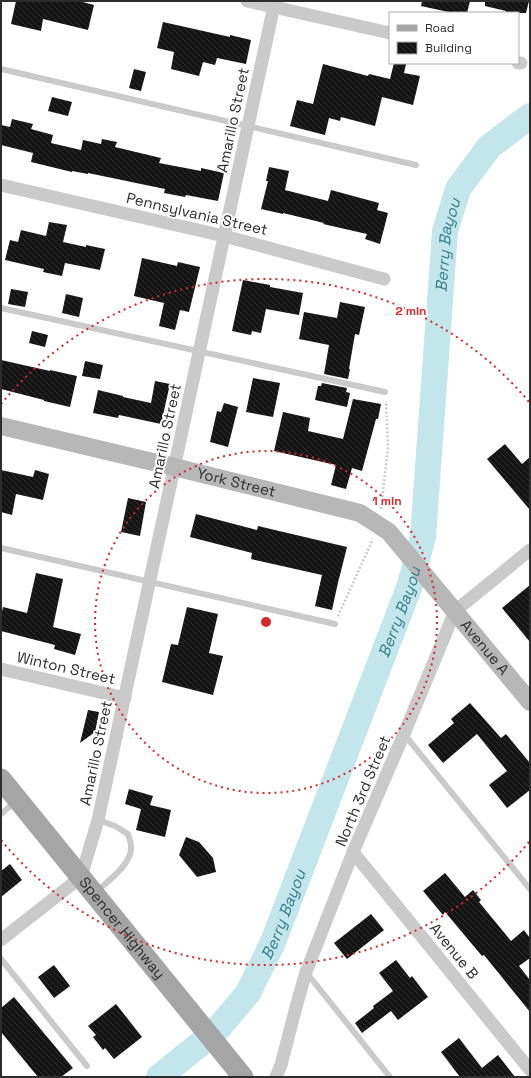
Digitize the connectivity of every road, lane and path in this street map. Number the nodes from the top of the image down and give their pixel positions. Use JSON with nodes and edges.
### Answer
{"nodes":[{"id":1,"x":247,"y":1,"type":"edge"},
{"id":2,"x":274,"y":4,"type":"edge"},
{"id":3,"x":389,"y":33,"type":"edge"},
{"id":4,"x":1,"y":69,"type":"edge"},
{"id":5,"x":248,"y":126,"type":"junction"},
{"id":6,"x":416,"y":165,"type":"dead end"},
{"id":7,"x":1,"y":185,"type":"edge"},
{"id":8,"x":224,"y":236,"type":"junction"},
{"id":9,"x":384,"y":279,"type":"dead end"},
{"id":10,"x":1,"y":308,"type":"edge"},
{"id":11,"x":199,"y":351,"type":"junction"},
{"id":12,"x":385,"y":392,"type":"joint"},
{"id":13,"x":1,"y":426,"type":"edge"},
{"id":14,"x":174,"y":467,"type":"junction"},
{"id":15,"x":384,"y":528,"type":"junction"},
{"id":16,"x":1,"y":548,"type":"edge"},
{"id":17,"x":530,"y":550,"type":"edge"},
{"id":18,"x":150,"y":582,"type":"junction"},
{"id":19,"x":440,"y":593,"type":"joint"},
{"id":20,"x":455,"y":611,"type":"junction"},
{"id":21,"x":335,"y":624,"type":"joint"},
{"id":22,"x":1,"y":669,"type":"edge"},
{"id":23,"x":125,"y":698,"type":"junction"},
{"id":24,"x":530,"y":702,"type":"edge"},
{"id":25,"x":404,"y":734,"type":"junction"},
{"id":26,"x":1,"y":779,"type":"edge"},
{"id":27,"x":18,"y":800,"type":"junction"},
{"id":28,"x":1,"y":814,"type":"edge"},
{"id":29,"x":98,"y":820,"type":"junction"},
{"id":30,"x":354,"y":852,"type":"junction"},
{"id":31,"x":81,"y":877,"type":"junction"},
{"id":32,"x":530,"y":889,"type":"edge"},
{"id":33,"x":94,"y":894,"type":"junction"},
{"id":34,"x":1,"y":940,"type":"edge"},
{"id":35,"x":1,"y":959,"type":"edge"},
{"id":36,"x":306,"y":972,"type":"junction"},
{"id":37,"x":88,"y":1066,"type":"dead end"},
{"id":38,"x":530,"y":1070,"type":"edge"},
{"id":39,"x":239,"y":1072,"type":"edge"},
{"id":40,"x":276,"y":1077,"type":"edge"},
{"id":41,"x":390,"y":1077,"type":"edge"}],
"edges":[{"from":1,"to":2,"type":"street"},
{"from":2,"to":3,"type":"street"},
{"from":2,"to":5,"type":"street","name":"Amarillo Street"},
{"from":4,"to":5,"type":"lane"},
{"from":5,"to":6,"type":"lane"},
{"from":5,"to":8,"type":"street","name":"Amarillo Street"},
{"from":7,"to":8,"type":"street","name":"Pennsylvania Street"},
{"from":8,"to":9,"type":"street","name":"Pennsylvania Street"},
{"from":8,"to":11,"type":"street","name":"Amarillo Street"},
{"from":10,"to":11,"type":"lane"},
{"from":11,"to":12,"type":"lane"},
{"from":11,"to":14,"type":"street","name":"Amarillo Street"},
{"from":12,"to":15,"type":"path"},
{"from":13,"to":14,"type":"street","name":"York Street"},
{"from":14,"to":15,"type":"street","name":"York Street"},
{"from":14,"to":18,"type":"street","name":"Amarillo Street"},
{"from":15,"to":19,"type":"street","name":"York Street"},
{"from":15,"to":21,"type":"path"},
{"from":16,"to":18,"type":"lane"},
{"from":17,"to":20,"type":"street","name":"North 3rd Street"},
{"from":18,"to":21,"type":"lane"},
{"from":18,"to":23,"type":"street","name":"Amarillo Street"},
{"from":19,"to":20,"type":"street","name":"Avenue A"},
{"from":20,"to":24,"type":"street","name":"Avenue A"},
{"from":20,"to":25,"type":"street","name":"North 3rd Street"},
{"from":22,"to":23,"type":"street","name":"Winton Street"},
{"from":23,"to":29,"type":"street","name":"Amarillo Street"},
{"from":25,"to":30,"type":"street","name":"North 3rd Street"},
{"from":25,"to":32,"type":"lane"},
{"from":26,"to":27,"type":"main road","name":"Spencer Highway"},
{"from":27,"to":28,"type":"lane"},
{"from":27,"to":31,"type":"main road","name":"Spencer Highway"},
{"from":29,"to":31,"type":"street","name":"Amarillo Street"},
{"from":29,"to":33,"type":"lane"},
{"from":30,"to":36,"type":"street","name":"North 3rd Street"},
{"from":30,"to":38,"type":"street","name":"Avenue B"},
{"from":31,"to":33,"type":"main road","name":"Spencer Highway"},
{"from":31,"to":34,"type":"street"},
{"from":33,"to":39,"type":"main road","name":"Spencer Highway"},
{"from":35,"to":37,"type":"lane"},
{"from":36,"to":40,"type":"street","name":"North 3rd Street"},
{"from":36,"to":41,"type":"lane"}]}
